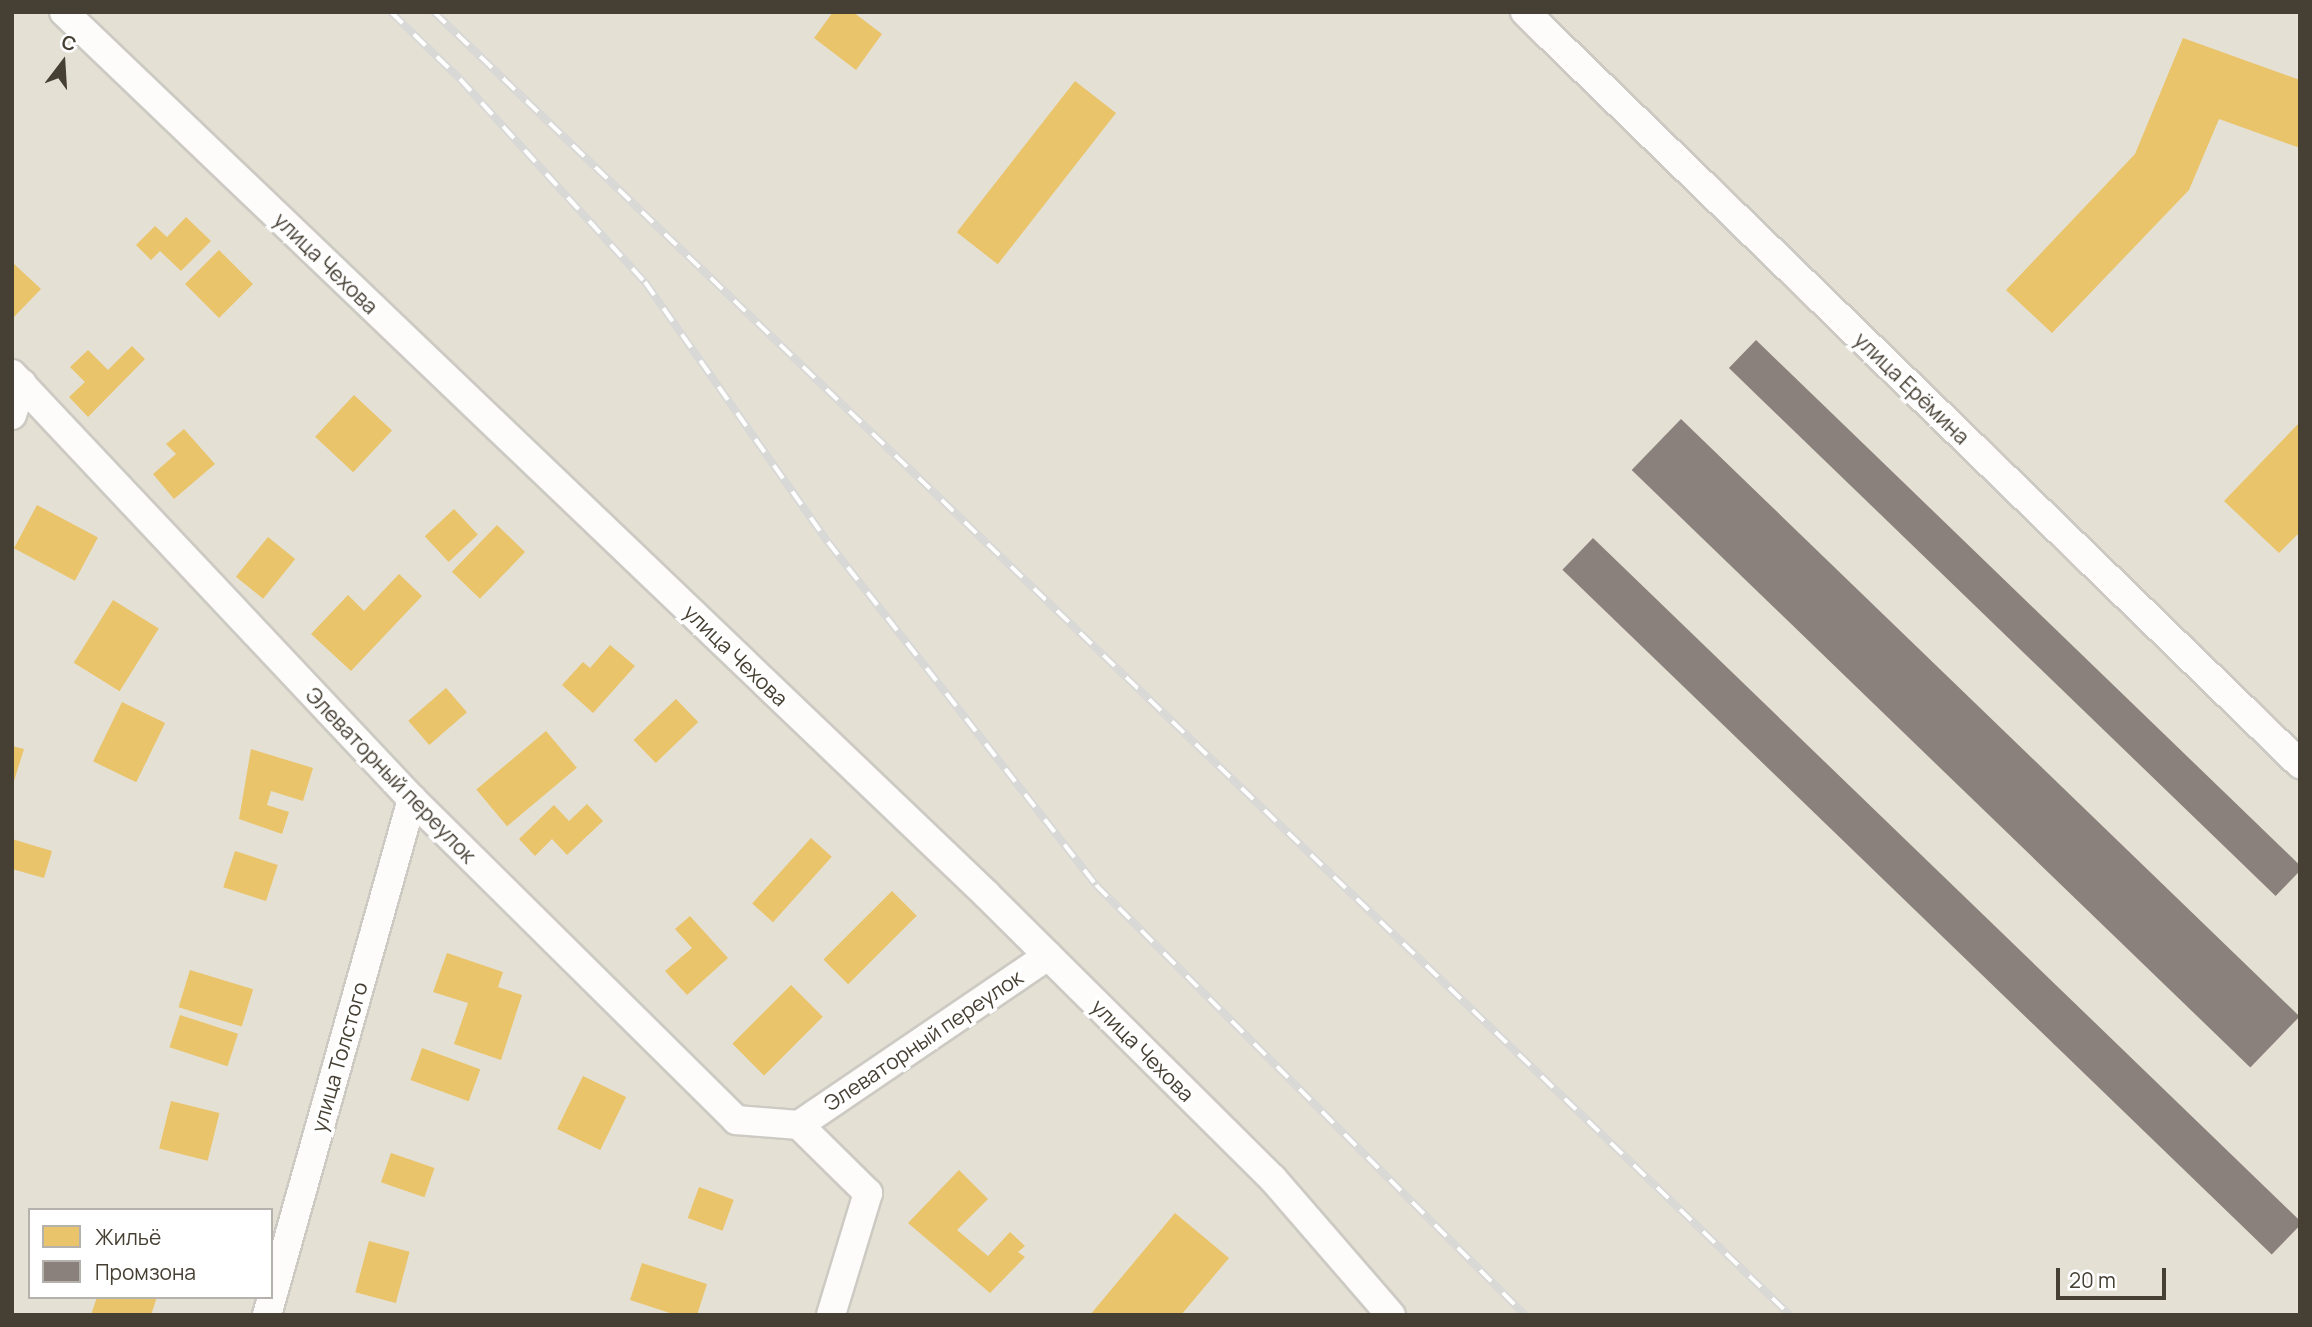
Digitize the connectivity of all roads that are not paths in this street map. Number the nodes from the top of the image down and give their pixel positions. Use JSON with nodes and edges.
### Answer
{"nodes":[{"id":1,"x":64,"y":12,"type":"edge"},
{"id":2,"x":1525,"y":12,"type":"edge"},
{"id":3,"x":17,"y":379,"type":"edge"},
{"id":4,"x":12,"y":415,"type":"edge"},
{"id":5,"x":2300,"y":764,"type":"edge"},
{"id":6,"x":412,"y":799,"type":"junction"},
{"id":7,"x":1048,"y":956,"type":"junction"},
{"id":8,"x":799,"y":1125,"type":"junction"},
{"id":9,"x":273,"y":1294,"type":"edge"},
{"id":10,"x":831,"y":1315,"type":"edge"},
{"id":11,"x":1391,"y":1315,"type":"edge"}],
"edges":[{"from":1,"to":7,"type":"street","name":"улица Чехова"},
{"from":2,"to":5,"type":"street","name":"улица Ерёмина"},
{"from":3,"to":4,"type":"street"},
{"from":3,"to":6,"type":"street","name":"Элеваторный переулок"},
{"from":6,"to":8,"type":"street","name":"Элеваторный переулок"},
{"from":6,"to":9,"type":"street","name":"улица Толстого"},
{"from":7,"to":8,"type":"street","name":"Элеваторный переулок"},
{"from":7,"to":11,"type":"street","name":"улица Чехова"},
{"from":8,"to":10,"type":"street","name":"Элеваторный переулок"}]}
